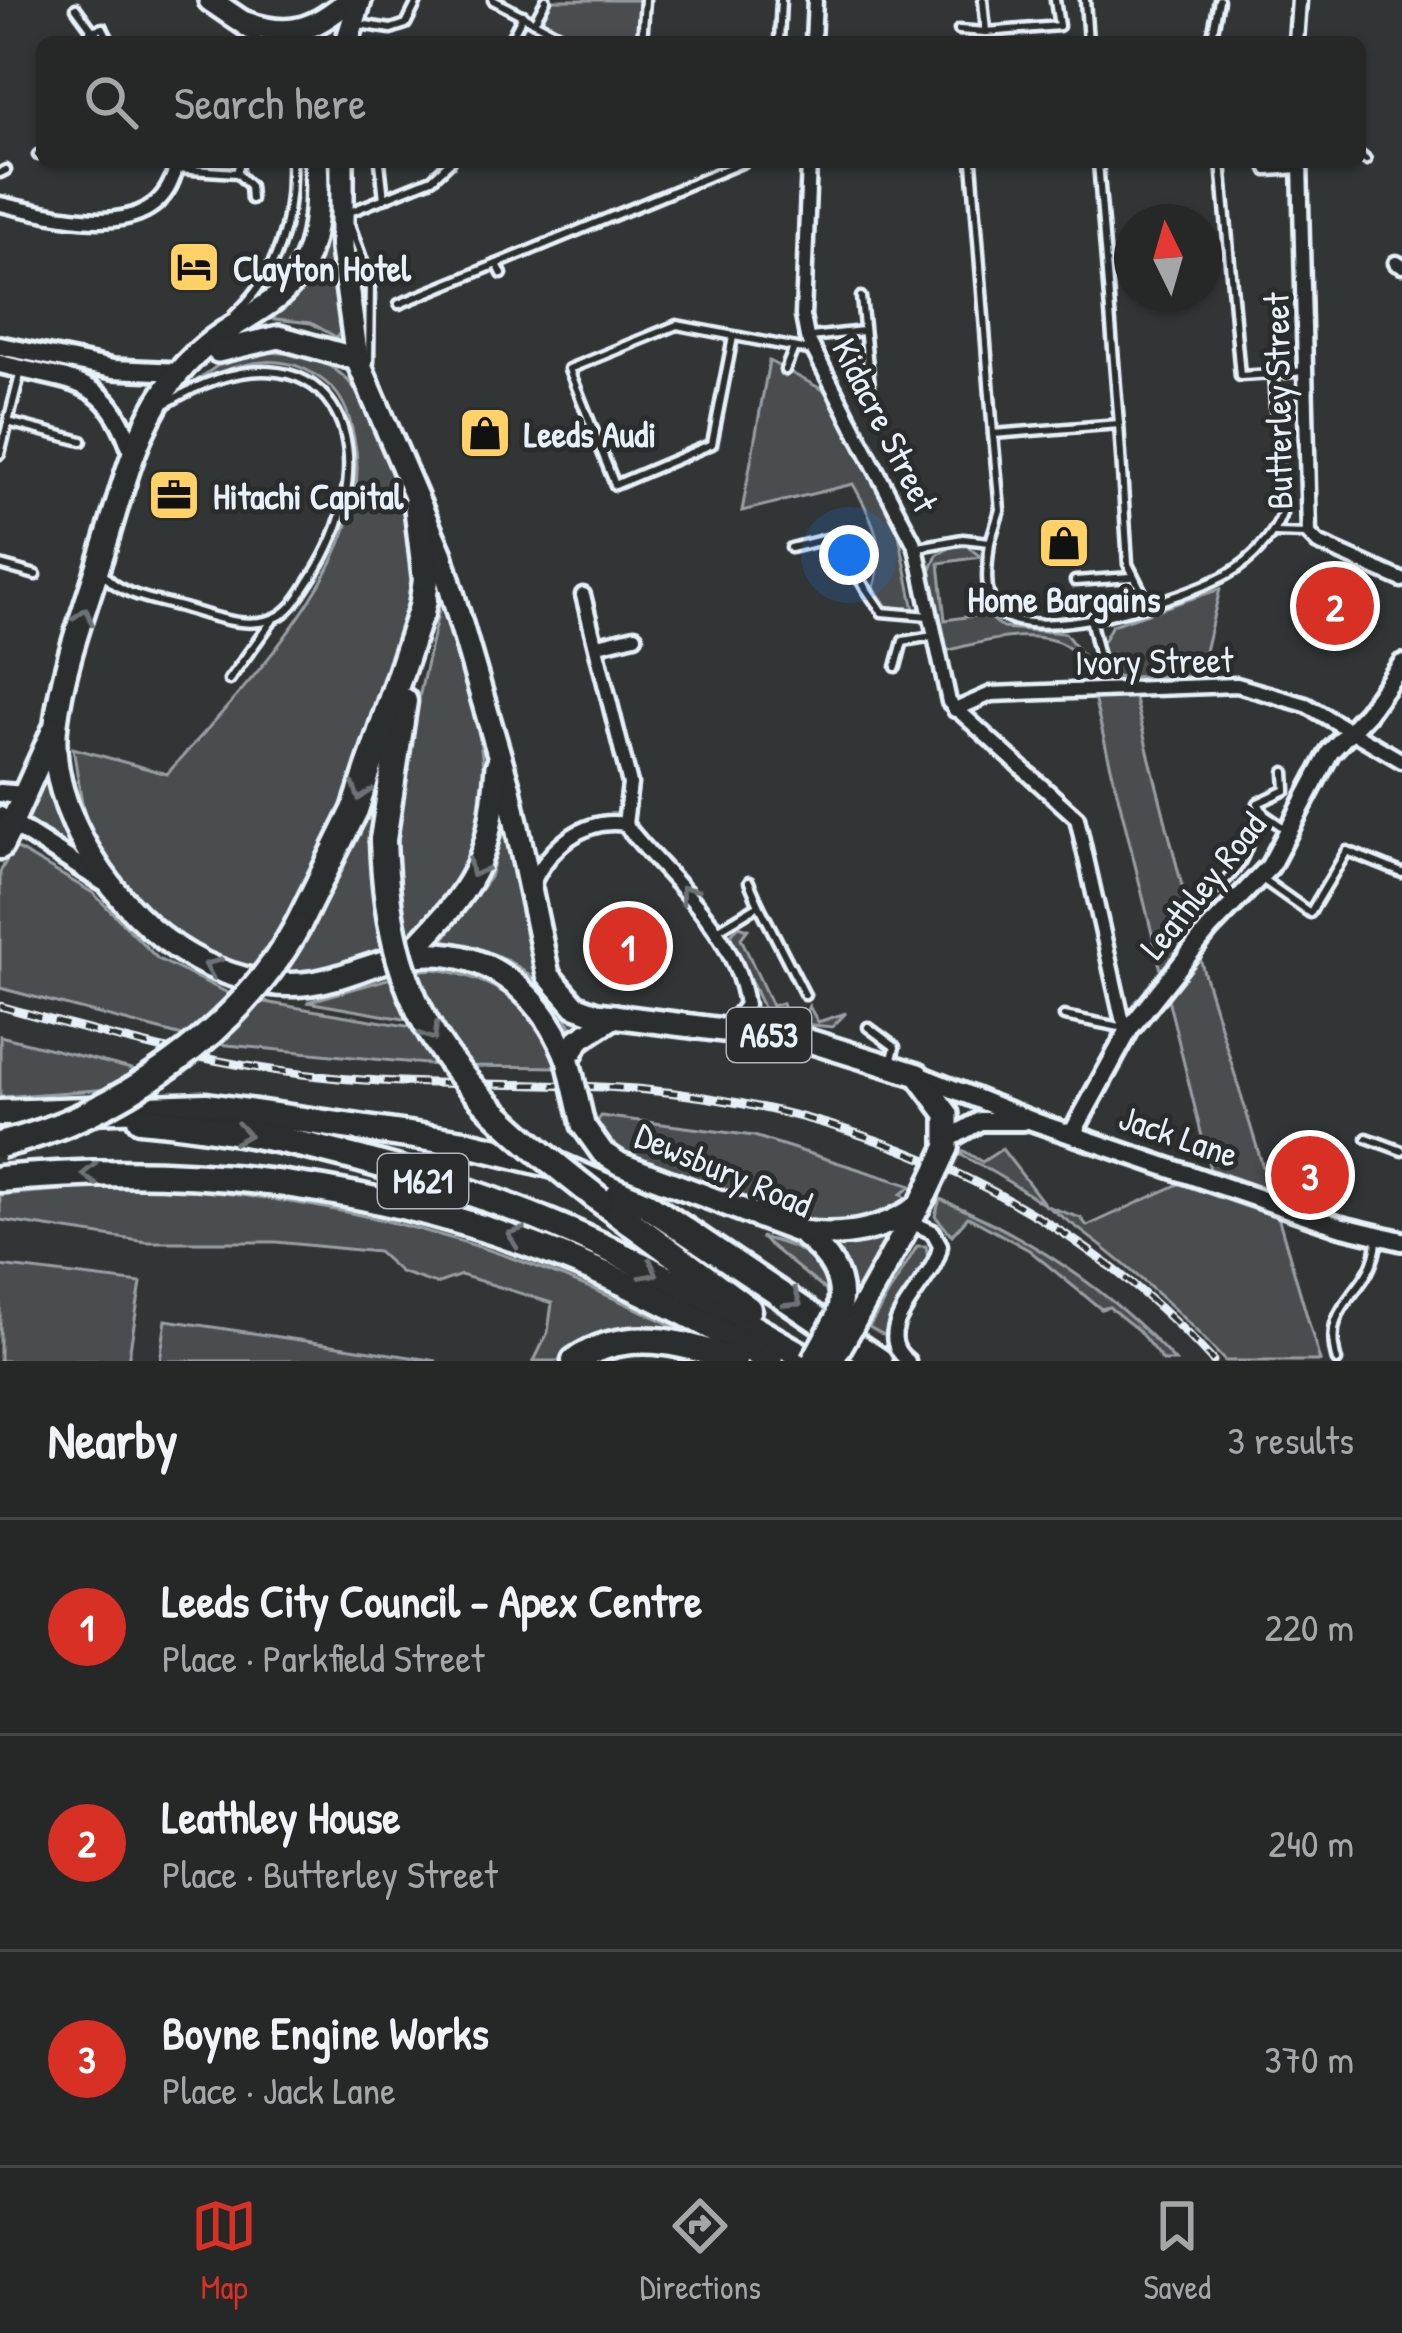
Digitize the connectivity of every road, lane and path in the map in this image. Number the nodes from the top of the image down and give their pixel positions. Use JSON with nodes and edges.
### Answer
{"nodes":[{"id":1,"x":210,"y":0,"type":"edge"},
{"id":2,"x":349,"y":0,"type":"edge"},
{"id":3,"x":359,"y":0,"type":"edge"},
{"id":4,"x":418,"y":0,"type":"edge"},
{"id":5,"x":493,"y":0,"type":"edge"},
{"id":6,"x":546,"y":0,"type":"edge"},
{"id":7,"x":645,"y":0,"type":"edge"},
{"id":8,"x":781,"y":0,"type":"edge"},
{"id":9,"x":815,"y":0,"type":"edge"},
{"id":10,"x":983,"y":0,"type":"edge"},
{"id":11,"x":1055,"y":0,"type":"edge"},
{"id":12,"x":1084,"y":0,"type":"edge"},
{"id":13,"x":1219,"y":0,"type":"edge"},
{"id":14,"x":1299,"y":0,"type":"edge"},
{"id":15,"x":76,"y":8,"type":"dead end"},
{"id":16,"x":523,"y":15,"type":"junction"},
{"id":17,"x":534,"y":22,"type":"junction"},
{"id":18,"x":1037,"y":28,"type":"junction"},
{"id":19,"x":958,"y":30,"type":"dead end"},
{"id":20,"x":986,"y":32,"type":"junction"},
{"id":21,"x":249,"y":33,"type":"edge"},
{"id":22,"x":350,"y":33,"type":"edge"},
{"id":23,"x":97,"y":36,"type":"edge"},
{"id":24,"x":512,"y":36,"type":"edge"},
{"id":25,"x":561,"y":36,"type":"edge"},
{"id":26,"x":642,"y":36,"type":"edge"},
{"id":27,"x":779,"y":36,"type":"edge"},
{"id":28,"x":813,"y":36,"type":"edge"},
{"id":29,"x":1038,"y":36,"type":"edge"},
{"id":30,"x":1087,"y":36,"type":"edge"},
{"id":31,"x":1212,"y":36,"type":"edge"},
{"id":32,"x":1296,"y":36,"type":"edge"},
{"id":33,"x":176,"y":168,"type":"edge"},
{"id":34,"x":202,"y":168,"type":"edge"},
{"id":35,"x":238,"y":168,"type":"edge"},
{"id":36,"x":291,"y":168,"type":"edge"},
{"id":37,"x":316,"y":168,"type":"edge"},
{"id":38,"x":341,"y":168,"type":"edge"},
{"id":39,"x":380,"y":168,"type":"edge"},
{"id":40,"x":443,"y":168,"type":"edge"},
{"id":41,"x":729,"y":168,"type":"edge"},
{"id":42,"x":808,"y":168,"type":"edge"},
{"id":43,"x":972,"y":168,"type":"edge"},
{"id":44,"x":1098,"y":168,"type":"edge"},
{"id":45,"x":1222,"y":168,"type":"edge"},
{"id":46,"x":1300,"y":168,"type":"edge"},
{"id":47,"x":236,"y":172,"type":"junction"},
{"id":48,"x":251,"y":199,"type":"dead end"},
{"id":49,"x":383,"y":199,"type":"junction"},
{"id":50,"x":0,"y":204,"type":"edge"},
{"id":51,"x":343,"y":211,"type":"junction"},
{"id":52,"x":497,"y":264,"type":"junction"},
{"id":53,"x":502,"y":274,"type":"dead end"},
{"id":54,"x":861,"y":298,"type":"dead end"},
{"id":55,"x":400,"y":304,"type":"dead end"},
{"id":56,"x":865,"y":331,"type":"junction"},
{"id":57,"x":733,"y":337,"type":"junction"},
{"id":58,"x":810,"y":344,"type":"junction"},
{"id":59,"x":0,"y":346,"type":"edge"},
{"id":60,"x":794,"y":349,"type":"junction"},
{"id":61,"x":357,"y":359,"type":"junction"},
{"id":62,"x":23,"y":361,"type":"junction"},
{"id":63,"x":190,"y":363,"type":"junction"},
{"id":64,"x":0,"y":364,"type":"edge"},
{"id":65,"x":785,"y":370,"type":"dead end"},
{"id":66,"x":1307,"y":370,"type":"junction"},
{"id":67,"x":1273,"y":374,"type":"junction"},
{"id":68,"x":371,"y":385,"type":"junction"},
{"id":69,"x":872,"y":396,"type":"dead end"},
{"id":70,"x":153,"y":411,"type":"junction"},
{"id":71,"x":8,"y":422,"type":"junction"},
{"id":72,"x":1119,"y":424,"type":"junction"},
{"id":73,"x":993,"y":434,"type":"junction"},
{"id":74,"x":82,"y":441,"type":"dead end"},
{"id":75,"x":0,"y":454,"type":"edge"},
{"id":76,"x":133,"y":454,"type":"junction"},
{"id":77,"x":418,"y":504,"type":"junction"},
{"id":78,"x":1275,"y":533,"type":"junction"},
{"id":79,"x":1309,"y":534,"type":"junction"},
{"id":80,"x":990,"y":542,"type":"junction"},
{"id":81,"x":791,"y":548,"type":"dead end"},
{"id":82,"x":916,"y":548,"type":"junction"},
{"id":83,"x":0,"y":566,"type":"edge"},
{"id":84,"x":98,"y":567,"type":"junction"},
{"id":85,"x":36,"y":575,"type":"dead end"},
{"id":86,"x":1130,"y":577,"type":"junction"},
{"id":87,"x":1402,"y":580,"type":"edge"},
{"id":88,"x":1076,"y":581,"type":"dead end"},
{"id":89,"x":583,"y":595,"type":"dead end"},
{"id":90,"x":424,"y":601,"type":"junction"},
{"id":91,"x":1147,"y":602,"type":"junction"},
{"id":92,"x":929,"y":616,"type":"junction"},
{"id":93,"x":274,"y":619,"type":"junction"},
{"id":94,"x":1090,"y":619,"type":"junction"},
{"id":95,"x":242,"y":622,"type":"junction"},
{"id":96,"x":635,"y":636,"type":"dead end"},
{"id":97,"x":933,"y":636,"type":"junction"},
{"id":98,"x":598,"y":645,"type":"junction"},
{"id":99,"x":253,"y":648,"type":"junction"},
{"id":100,"x":1402,"y":664,"type":"edge"},
{"id":101,"x":896,"y":668,"type":"dead end"},
{"id":102,"x":1104,"y":679,"type":"dead end"},
{"id":103,"x":229,"y":680,"type":"dead end"},
{"id":104,"x":955,"y":710,"type":"junction"},
{"id":105,"x":54,"y":728,"type":"junction"},
{"id":106,"x":1349,"y":730,"type":"junction"},
{"id":107,"x":497,"y":760,"type":"junction"},
{"id":108,"x":1402,"y":761,"type":"edge"},
{"id":109,"x":1285,"y":772,"type":"dead end"},
{"id":110,"x":0,"y":793,"type":"edge"},
{"id":111,"x":24,"y":796,"type":"junction"},
{"id":112,"x":1259,"y":809,"type":"junction"},
{"id":113,"x":6,"y":819,"type":"edge"},
{"id":114,"x":625,"y":824,"type":"junction"},
{"id":115,"x":1290,"y":832,"type":"junction"},
{"id":116,"x":0,"y":846,"type":"edge"},
{"id":117,"x":1402,"y":873,"type":"edge"},
{"id":118,"x":1259,"y":877,"type":"junction"},
{"id":119,"x":749,"y":882,"type":"dead end"},
{"id":120,"x":104,"y":883,"type":"junction"},
{"id":121,"x":529,"y":892,"type":"junction"},
{"id":122,"x":1199,"y":902,"type":"dead end"},
{"id":123,"x":758,"y":905,"type":"junction"},
{"id":124,"x":716,"y":931,"type":"junction"},
{"id":125,"x":407,"y":956,"type":"junction"},
{"id":126,"x":805,"y":995,"type":"dead end"},
{"id":127,"x":615,"y":1016,"type":"junction"},
{"id":128,"x":1064,"y":1016,"type":"dead end"},
{"id":129,"x":868,"y":1027,"type":"dead end"},
{"id":130,"x":727,"y":1028,"type":"junction"},
{"id":131,"x":1130,"y":1028,"type":"junction"},
{"id":132,"x":568,"y":1060,"type":"junction"},
{"id":133,"x":890,"y":1066,"type":"junction"},
{"id":134,"x":918,"y":1076,"type":"junction"},
{"id":135,"x":0,"y":1115,"type":"edge"},
{"id":136,"x":1035,"y":1122,"type":"junction"},
{"id":137,"x":1072,"y":1134,"type":"junction"},
{"id":138,"x":1366,"y":1138,"type":"dead end"},
{"id":139,"x":948,"y":1143,"type":"junction"},
{"id":140,"x":0,"y":1145,"type":"edge"},
{"id":141,"x":1402,"y":1151,"type":"edge"},
{"id":142,"x":0,"y":1179,"type":"edge"},
{"id":143,"x":920,"y":1206,"type":"junction"},
{"id":144,"x":800,"y":1232,"type":"junction"},
{"id":145,"x":1377,"y":1237,"type":"junction"},
{"id":146,"x":1402,"y":1241,"type":"edge"},
{"id":147,"x":844,"y":1322,"type":"junction"},
{"id":148,"x":575,"y":1361,"type":"edge"},
{"id":149,"x":734,"y":1361,"type":"edge"},
{"id":150,"x":770,"y":1361,"type":"edge"},
{"id":151,"x":812,"y":1361,"type":"edge"},
{"id":152,"x":829,"y":1361,"type":"edge"},
{"id":153,"x":879,"y":1361,"type":"edge"},
{"id":154,"x":908,"y":1361,"type":"edge"},
{"id":155,"x":1337,"y":1361,"type":"edge"}],
"edges":[{"from":1,"to":21,"type":"main road"},
{"from":2,"to":21,"type":"main road"},
{"from":3,"to":22,"type":"main road"},
{"from":4,"to":22,"type":"lane"},
{"from":5,"to":16,"type":"lane"},
{"from":6,"to":17,"type":"lane"},
{"from":7,"to":26,"type":"lane"},
{"from":8,"to":27,"type":"lane"},
{"from":9,"to":28,"type":"street"},
{"from":10,"to":20,"type":"lane"},
{"from":11,"to":18,"type":"lane"},
{"from":12,"to":30,"type":"lane"},
{"from":13,"to":31,"type":"lane"},
{"from":14,"to":32,"type":"street"},
{"from":15,"to":23,"type":"lane"},
{"from":16,"to":17,"type":"lane"},
{"from":16,"to":24,"type":"lane"},
{"from":17,"to":25,"type":"lane"},
{"from":18,"to":20,"type":"lane"},
{"from":18,"to":29,"type":"lane"},
{"from":19,"to":20,"type":"lane"},
{"from":33,"to":50,"type":"street"},
{"from":34,"to":47,"type":"lane"},
{"from":35,"to":47,"type":"lane"},
{"from":36,"to":63,"type":"lane"},
{"from":37,"to":63,"type":"main road","number":"A653"},
{"from":38,"to":51,"type":"main road","number":"A653"},
{"from":39,"to":49,"type":"lane"},
{"from":40,"to":49,"type":"lane"},
{"from":41,"to":52,"type":"lane"},
{"from":42,"to":58,"type":"street","name":"Kidacre Street"},
{"from":43,"to":73,"type":"lane"},
{"from":44,"to":72,"type":"lane"},
{"from":45,"to":67,"type":"lane"},
{"from":46,"to":66,"type":"street","name":"Butterley Street"},
{"from":47,"to":48,"type":"lane"},
{"from":49,"to":51,"type":"lane"},
{"from":51,"to":61,"type":"main road","number":"A653"},
{"from":51,"to":68,"type":"lane"},
{"from":52,"to":53,"type":"lane"},
{"from":52,"to":55,"type":"lane"},
{"from":54,"to":56,"type":"lane"},
{"from":56,"to":58,"type":"lane"},
{"from":56,"to":69,"type":"lane"},
{"from":57,"to":57,"type":"lane"},
{"from":57,"to":60,"type":"lane"},
{"from":58,"to":60,"type":"lane"},
{"from":58,"to":82,"type":"street","name":"Kidacre Street"},
{"from":59,"to":62,"type":"street"},
{"from":60,"to":65,"type":"lane"},
{"from":61,"to":63,"type":"main road"},
{"from":61,"to":68,"type":"main road","number":"A653"},
{"from":62,"to":63,"type":"street"},
{"from":62,"to":64,"type":"street"},
{"from":62,"to":71,"type":"lane"},
{"from":62,"to":76,"type":"street"},
{"from":63,"to":70,"type":"main road","name":"Dewsbury Road","number":"A653"},
{"from":66,"to":67,"type":"lane"},
{"from":66,"to":79,"type":"street","name":"Butterley Street"},
{"from":67,"to":78,"type":"lane"},
{"from":68,"to":77,"type":"main road","number":"A653"},
{"from":70,"to":76,"type":"main road","name":"Dewsbury Road","number":"A653"},
{"from":70,"to":93,"type":"lane"},
{"from":71,"to":74,"type":"lane"},
{"from":71,"to":75,"type":"lane"},
{"from":72,"to":73,"type":"lane"},
{"from":72,"to":86,"type":"lane"},
{"from":73,"to":80,"type":"lane"},
{"from":76,"to":84,"type":"main road","name":"Dewsbury Road","number":"A653"},
{"from":77,"to":90,"type":"highway"},
{"from":77,"to":107,"type":"main road","number":"A653"},
{"from":78,"to":79,"type":"lane"},
{"from":78,"to":91,"type":"lane"},
{"from":79,"to":87,"type":"street","name":"Butterley Street"},
{"from":80,"to":82,"type":"lane"},
{"from":80,"to":94,"type":"lane"},
{"from":81,"to":92,"type":"lane"},
{"from":82,"to":92,"type":"street","name":"Kidacre Street"},
{"from":83,"to":85,"type":"lane"},
{"from":84,"to":95,"type":"lane"},
{"from":105,"to":84,"type":"main road","name":"Dewsbury Road","number":"A653","one_way":true},
{"from":86,"to":88,"type":"lane"},
{"from":86,"to":91,"type":"lane"},
{"from":89,"to":98,"type":"street"},
{"from":90,"to":140,"type":"highway","one_way":true,"bridge":true},
{"from":90,"to":152,"type":"highway","one_way":true,"bridge":true},
{"from":91,"to":94,"type":"lane"},
{"from":92,"to":97,"type":"street","name":"Kidacre Street"},
{"from":93,"to":95,"type":"lane"},
{"from":93,"to":99,"type":"lane"},
{"from":94,"to":102,"type":"lane"},
{"from":95,"to":99,"type":"lane"},
{"from":96,"to":98,"type":"street"},
{"from":97,"to":101,"type":"lane"},
{"from":97,"to":104,"type":"street","name":"Kidacre Street"},
{"from":98,"to":114,"type":"street"},
{"from":99,"to":103,"type":"lane"},
{"from":100,"to":106,"type":"street","name":"Leathley Road"},
{"from":104,"to":106,"type":"street","name":"Ivory Street"},
{"from":104,"to":131,"type":"street"},
{"from":105,"to":111,"type":"main road"},
{"from":105,"to":120,"type":"main road","name":"Dewsbury Road","number":"A653"},
{"from":106,"to":108,"type":"street","name":"Ivory Street"},
{"from":106,"to":115,"type":"street","name":"Leathley Road"},
{"from":107,"to":121,"type":"main road","number":"A653"},
{"from":107,"to":125,"type":"main road","number":"A653","one_way":true},
{"from":109,"to":112,"type":"lane"},
{"from":110,"to":111,"type":"street"},
{"from":111,"to":113,"type":"main road"},
{"from":112,"to":115,"type":"lane"},
{"from":112,"to":122,"type":"lane"},
{"from":113,"to":116,"type":"highway"},
{"from":113,"to":120,"type":"street"},
{"from":114,"to":121,"type":"street"},
{"from":124,"to":114,"type":"street","one_way":true},
{"from":115,"to":118,"type":"street","name":"Leathley Road"},
{"from":117,"to":118,"type":"lane"},
{"from":118,"to":131,"type":"street","name":"Leathley Road"},
{"from":119,"to":123,"type":"lane"},
{"from":125,"to":120,"type":"main road","name":"Dewsbury Road","number":"A653","one_way":true},
{"from":121,"to":127,"type":"main road","number":"A653"},
{"from":123,"to":124,"type":"lane"},
{"from":123,"to":126,"type":"lane"},
{"from":124,"to":130,"type":"street"},
{"from":125,"to":132,"type":"main road","name":"Dewsbury Road","number":"A653"},
{"from":127,"to":130,"type":"main road","number":"A653"},
{"from":127,"to":132,"type":"main road"},
{"from":128,"to":131,"type":"lane"},
{"from":129,"to":133,"type":"lane"},
{"from":130,"to":133,"type":"main road","number":"A653"},
{"from":131,"to":137,"type":"street","name":"Leathley Road"},
{"from":132,"to":144,"type":"main road","name":"Dewsbury Road","number":"A653","bridge":true},
{"from":133,"to":134,"type":"main road","number":"A653"},
{"from":134,"to":136,"type":"street","name":"Jack Lane"},
{"from":134,"to":139,"type":"main road"},
{"from":135,"to":151,"type":"highway","number":"M621","one_way":true},
{"from":135,"to":153,"type":"highway","one_way":true},
{"from":136,"to":137,"type":"street","name":"Jack Lane"},
{"from":136,"to":139,"type":"street"},
{"from":137,"to":145,"type":"street","name":"Jack Lane"},
{"from":138,"to":141,"type":"lane"},
{"from":139,"to":143,"type":"main road","bridge":true},
{"from":150,"to":142,"type":"highway","number":"M621","one_way":true},
{"from":143,"to":144,"type":"main road","number":"A653"},
{"from":143,"to":147,"type":"main road"},
{"from":143,"to":154,"type":"street"},
{"from":144,"to":147,"type":"main road","name":"Dewsbury Road","number":"A653"},
{"from":145,"to":146,"type":"street","name":"Jack Lane"},
{"from":145,"to":155,"type":"lane"},
{"from":147,"to":151,"type":"main road","bridge":true},
{"from":147,"to":152,"type":"main road","bridge":true},
{"from":148,"to":149,"type":"highway"}]}
